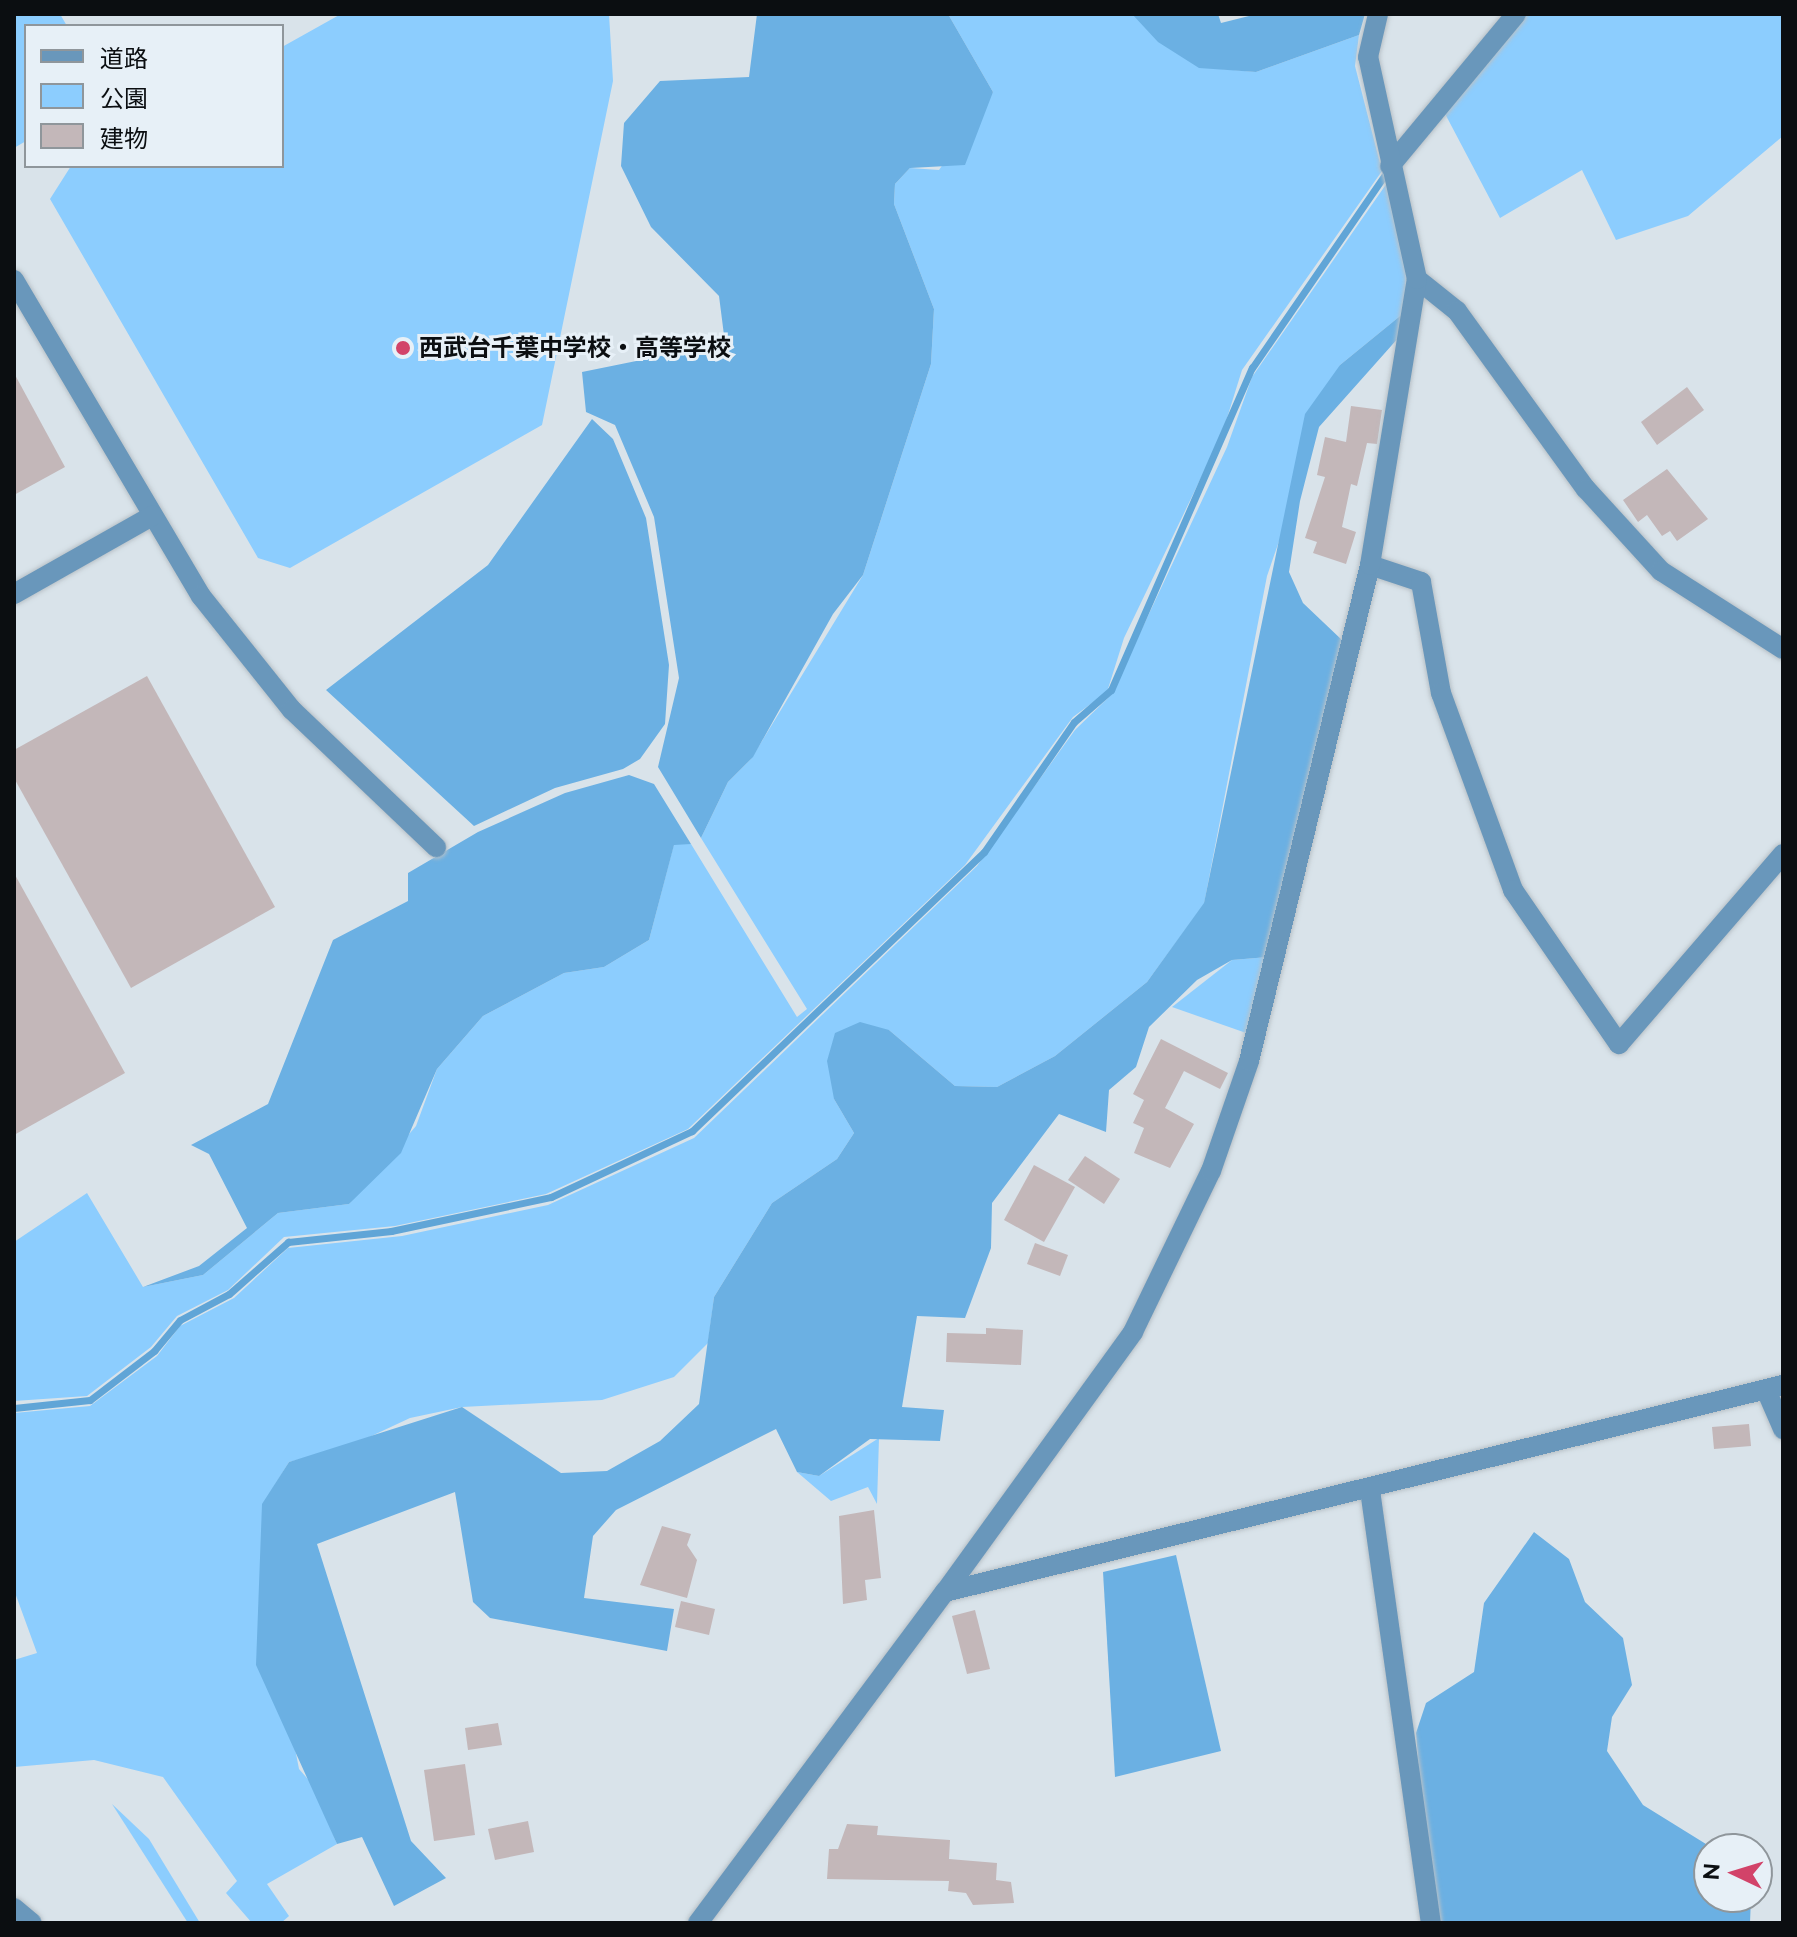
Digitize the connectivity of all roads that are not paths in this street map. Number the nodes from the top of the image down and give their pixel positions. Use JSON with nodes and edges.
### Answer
{"nodes":[{"id":1,"x":1378,"y":14,"type":"edge"},
{"id":2,"x":1516,"y":14,"type":"edge"},
{"id":3,"x":1390,"y":166,"type":"junction"},
{"id":4,"x":1417,"y":279,"type":"junction"},
{"id":5,"x":14,"y":280,"type":"edge"},
{"id":6,"x":152,"y":516,"type":"junction"},
{"id":7,"x":1370,"y":565,"type":"junction"},
{"id":8,"x":14,"y":594,"type":"edge"},
{"id":9,"x":1783,"y":649,"type":"edge"},
{"id":10,"x":436,"y":847,"type":"dead end"},
{"id":11,"x":1783,"y":854,"type":"edge"},
{"id":12,"x":1774,"y":1387,"type":"edge"},
{"id":13,"x":1783,"y":1429,"type":"edge"},
{"id":14,"x":1370,"y":1490,"type":"junction"},
{"id":15,"x":945,"y":1592,"type":"junction"},
{"id":16,"x":14,"y":1908,"type":"edge"},
{"id":17,"x":32,"y":1923,"type":"edge"},
{"id":18,"x":698,"y":1923,"type":"edge"},
{"id":19,"x":1431,"y":1923,"type":"edge"}],
"edges":[{"from":1,"to":3,"type":"street"},
{"from":2,"to":3,"type":"street"},
{"from":3,"to":4,"type":"street"},
{"from":4,"to":7,"type":"street"},
{"from":4,"to":9,"type":"street"},
{"from":5,"to":6,"type":"street"},
{"from":6,"to":8,"type":"street"},
{"from":6,"to":10,"type":"street"},
{"from":7,"to":11,"type":"street"},
{"from":7,"to":15,"type":"street"},
{"from":12,"to":13,"type":"street"},
{"from":12,"to":14,"type":"street"},
{"from":14,"to":15,"type":"street"},
{"from":14,"to":19,"type":"street"},
{"from":15,"to":18,"type":"street"},
{"from":16,"to":17,"type":"street"}]}
